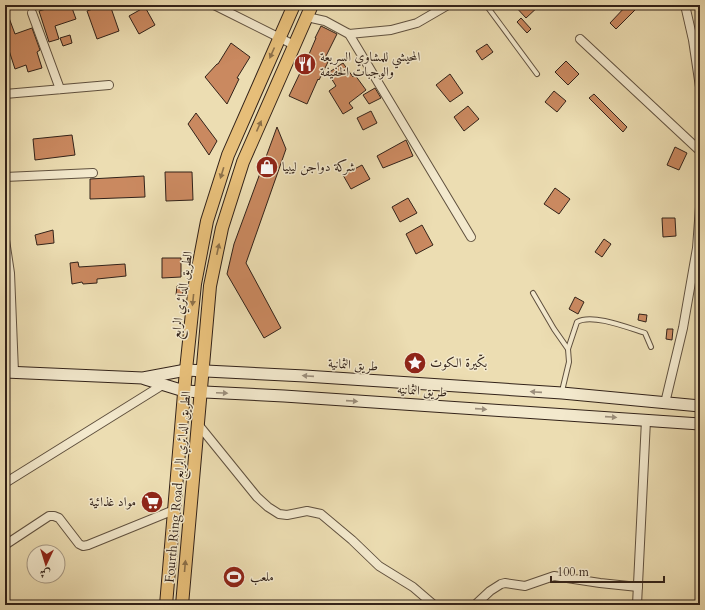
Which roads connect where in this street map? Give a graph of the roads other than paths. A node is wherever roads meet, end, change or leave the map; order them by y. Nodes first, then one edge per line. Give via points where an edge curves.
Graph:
1 (214, 5) edge
2 (294, 5) edge
3 (312, 5) edge
4 (448, 5) edge
5 (486, 5) edge
6 (685, 5) edge
7 (32, 13) dead end
8 (307, 17) junction
9 (349, 34) junction
10 (279, 38) junction
11 (580, 38) dead end
12 (696, 40) edge
13 (294, 45) junction
14 (538, 74) dead end
15 (109, 85) dead end
16 (700, 87) edge
17 (60, 89) junction
18 (5, 94) edge
19 (700, 151) edge
20 (92, 174) dead end
21 (5, 177) edge
22 (700, 207) edge
23 (471, 237) dead end
24 (5, 240) edge
25 (533, 293) dead end
26 (651, 347) dead end
27 (568, 349) junction
28 (186, 370) junction
29 (201, 371) junction
30 (10, 372) edge
31 (143, 378) junction
32 (164, 384) junction
33 (184, 391) junction
34 (200, 392) junction
35 (562, 394) junction
36 (665, 403) junction
37 (700, 406) edge
38 (646, 420) junction
39 (197, 423) junction
40 (700, 424) edge
41 (5, 483) edge
42 (174, 510) junction
43 (5, 545) edge
44 (638, 587) junction
45 (166, 605) edge
46 (182, 605) edge
47 (434, 605) edge
48 (475, 605) edge
49 (637, 605) edge

1 - 10 street
2 - 10 main road, الطريق الدائري الرابع
3 - 8 main road, الطريق الدائري الرابع
4 - 9 street via 417,23 391,30
5 - 14 lane
6 - 12 street
7 - 17 street
8 - 9 street via 326,21
8 - 13 main road, الطريق الدائري الرابع
9 - 23 street
10 - 13 street
10 -> 28 main road, الطريق الدائري الرابع via 228,155 207,221 195,284
11 - 19 street
12 - 16 street
29 -> 13 main road, الطريق الدائري الرابع via 210,286 222,228 243,162
15 - 17 street
17 - 18 street
20 - 21 street
22 - 36 street via 698,248
24 - 30 street via 10,273
25 - 27 lane
26 - 27 lane via 645,333 597,319 582,319 577,322
27 - 35 lane via 569,362
28 - 29 street, طريق الثمانية
28 - 31 street, طريق الثمانية
28 - 33 main road, الطريق الدائري الرابع
29 - 34 main road, Fourth Ring Road الطريق الدائري الرابع
35 -> 29 street, طريق الثمانية
30 - 31 street, طريق الثمانية
31 - 32 street, طريق الثمانيه
32 - 33 street, طريق الثمانيه
32 - 41 street
33 - 34 street, طريق الثمانيه
33 - 42 main road, الطريق الدائري الرابع
34 -> 38 street, طريق الثمانيه
34 - 39 main road, Fourth Ring Road الطريق الدائري الرابع
35 - 36 street, طريق الثمانية
36 - 37 street, طريق الثمانية
38 - 40 street, طريق الثمانيه
38 - 44 street
46 -> 39 main road, Fourth Ring Road الطريق الدائري الرابع
39 - 47 street via 268,507 279,514 307,511 321,514 379,566 413,587
42 - 43 street via 83,546 59,518 49,516
42 - 45 main road, الطريق الدائري الرابع
44 - 48 street via 554,576 525,586 501,584
44 - 49 street

